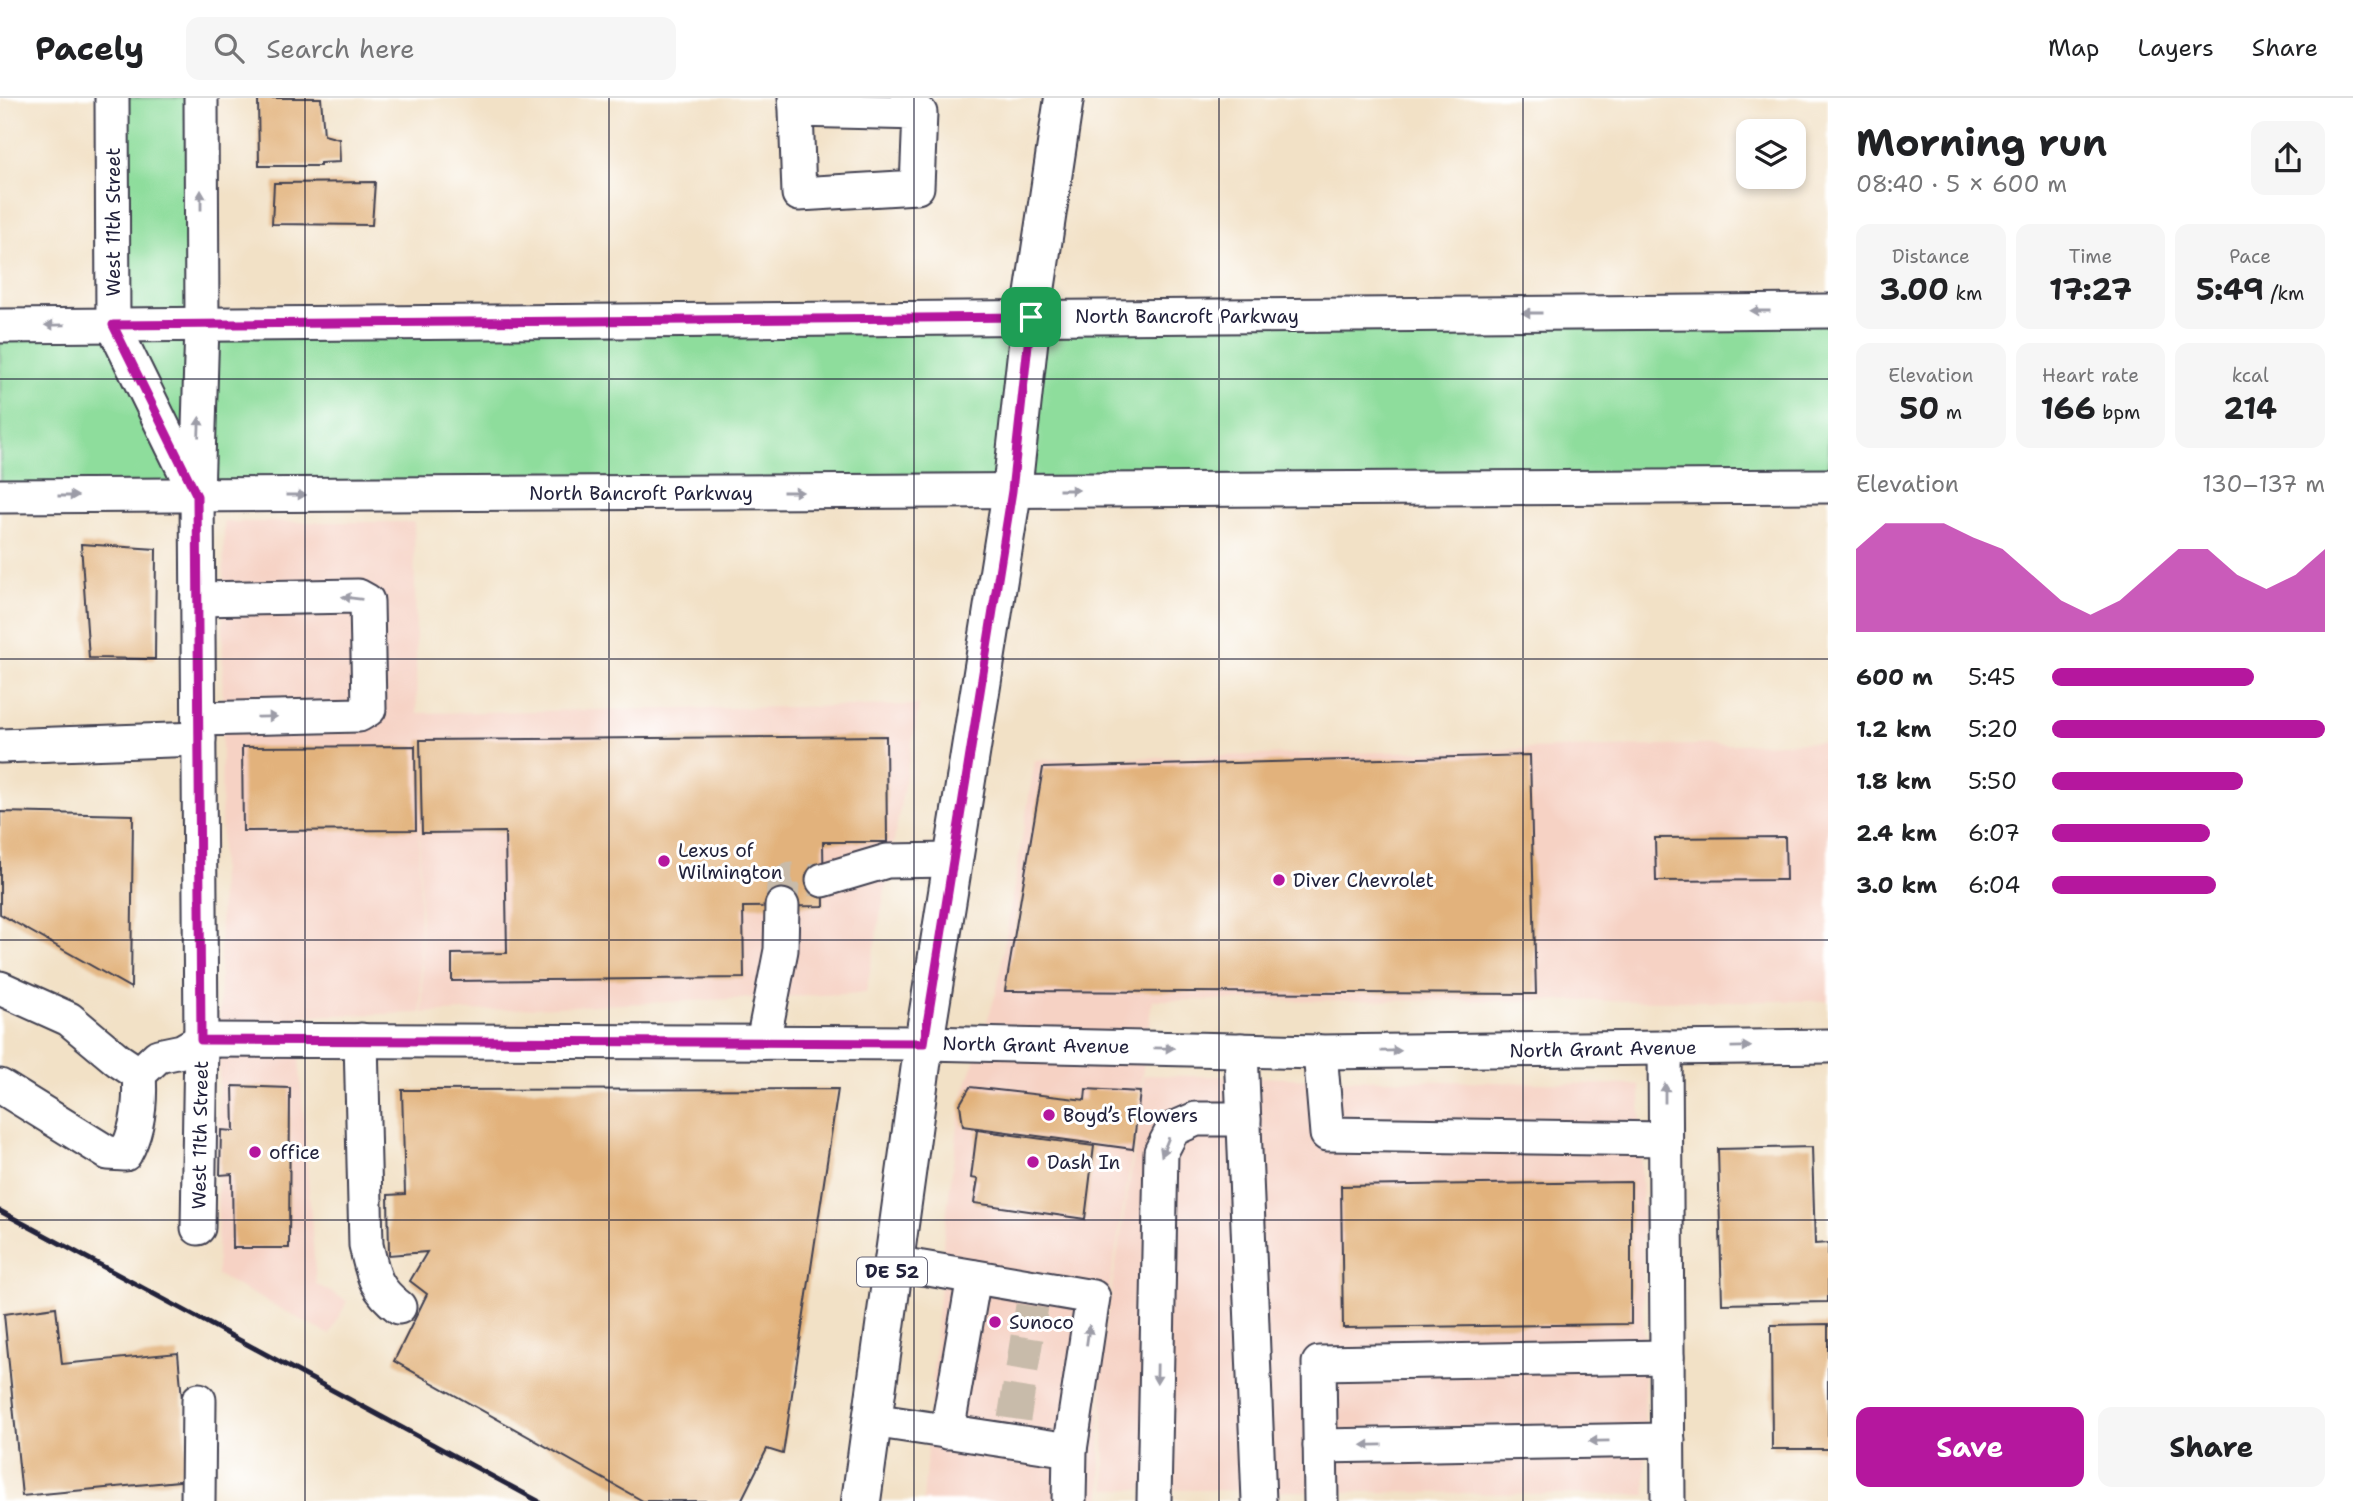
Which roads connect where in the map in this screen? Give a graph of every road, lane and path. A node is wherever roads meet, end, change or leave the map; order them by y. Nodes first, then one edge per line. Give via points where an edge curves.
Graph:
1 (112, 98) edge
2 (201, 98) edge
3 (1064, 98) edge
4 (1828, 311) edge
5 (1031, 317) junction
6 (202, 324) junction
7 (113, 325) junction
8 (0, 326) edge
9 (1828, 486) edge
10 (1012, 491) junction
11 (0, 496) edge
12 (197, 496) junction
13 (198, 599) junction
14 (199, 729) junction
15 (0, 746) edge
16 (953, 860) junction
17 (823, 880) tunnel mouth
18 (782, 906) tunnel mouth
19 (0, 988) edge
20 (201, 1040) junction
21 (361, 1040) junction
22 (763, 1042) junction
23 (924, 1043) junction
24 (1828, 1046) edge
25 (1665, 1048) junction
26 (1241, 1050) junction
27 (1320, 1052) junction
28 (139, 1074) junction
29 (0, 1086) edge
30 (1244, 1119) junction
31 (1665, 1139) junction
32 (198, 1228) dead end
33 (893, 1263) junction
34 (974, 1277) junction
35 (399, 1307) dead end
36 (1667, 1357) junction
37 (199, 1400) dead end
38 (872, 1420) junction
39 (947, 1432) junction
40 (1668, 1440) junction
41 (1320, 1446) junction
42 (1070, 1451) junction
43 (198, 1501) edge
44 (861, 1501) edge
45 (1069, 1501) edge
46 (1154, 1501) edge
47 (1259, 1501) edge
48 (1321, 1501) edge
49 (1668, 1501) edge

1 - 7 street, West 11th Street
6 -> 2 street, West 11th Street
3 - 5 main road, DE 52
4 -> 5 street, North Bancroft Parkway
5 - 6 street, North Bancroft Parkway
5 - 10 main road, DE 52
6 - 7 street, North Bancroft Parkway
12 -> 6 street, West 11th Street
7 -> 8 street, North Bancroft Parkway
7 - 12 street, West 11th Street
10 -> 9 street, North Bancroft Parkway
12 -> 10 street, North Bancroft Parkway
10 - 16 main road, DE 52
11 -> 12 street, North Bancroft Parkway
12 - 13 street, West 11th Street
13 - 14 street, West 11th Street
14 -> 13 street via 359,715 369,709 367,601 358,596
14 - 15 street
14 - 20 street, West 11th Street
16 - 17 street via 887,862
16 - 23 main road, DE 52
18 - 22 street via 780,950
19 - 28 street via 69,1019
20 - 21 street, North Grant Avenue
20 - 28 street via 182,1051 158,1056
20 - 32 street, West 11th Street
21 - 22 street, North Grant Avenue
21 - 35 street via 366,1245 383,1295
22 - 23 street, North Grant Avenue
23 -> 26 street, North Grant Avenue
23 - 33 main road, DE 52
25 -> 24 street, North Grant Avenue
27 -> 25 street, North Grant Avenue
31 -> 25 street
26 - 27 street, North Grant Avenue
26 - 30 street
27 - 31 street via 1328,1134
28 - 29 street via 135,1137 125,1154 108,1153
30 -> 46 street via 1196,1119 1173,1129 1160,1152
30 - 47 street
31 - 36 street
33 - 34 street
33 - 38 main road, DE 52
34 - 39 street
42 -> 34 street via 1093,1297 1034,1296
36 - 40 street
36 - 41 street via 1319,1363
37 - 43 street
38 - 39 street
38 - 44 main road, DE 52
39 - 42 street via 1012,1430
40 -> 41 street
40 - 49 street
41 - 48 street
42 - 45 street

